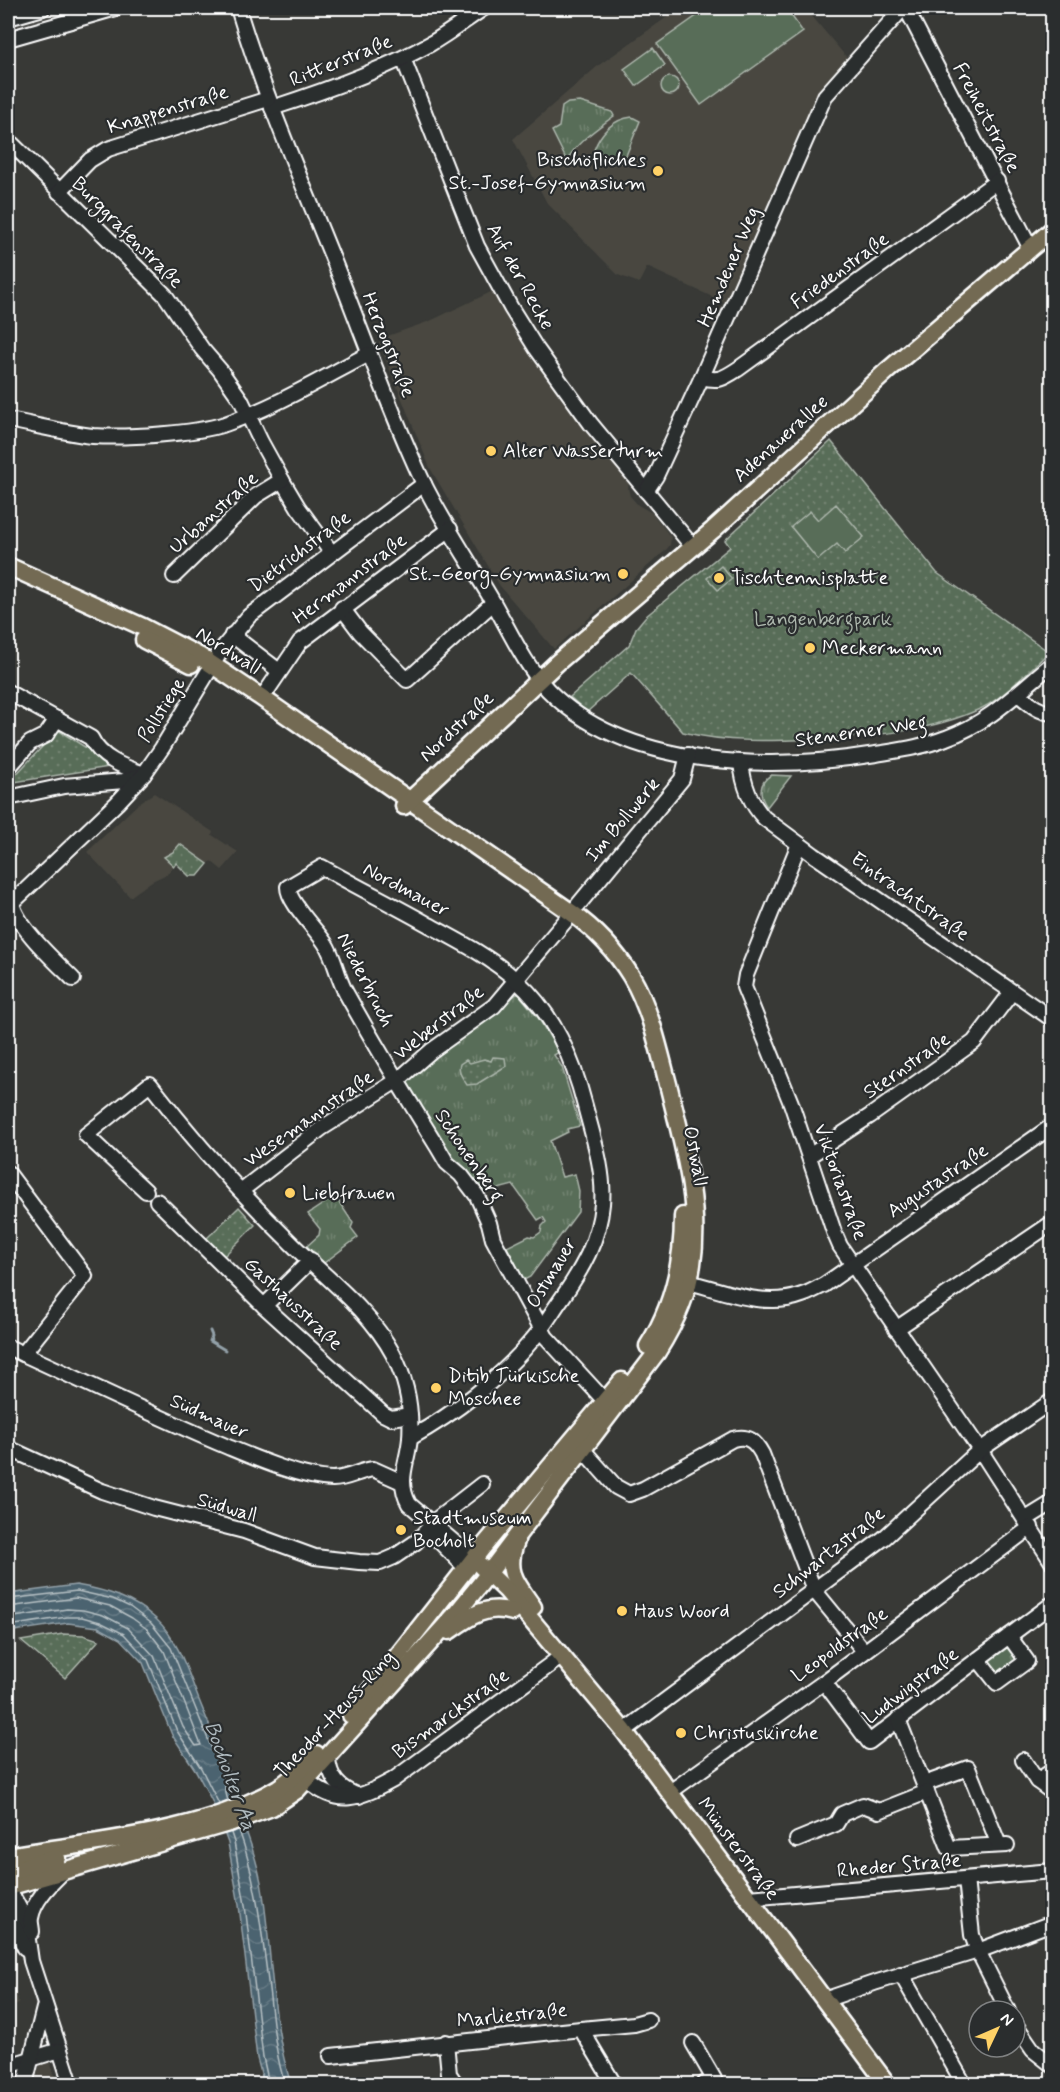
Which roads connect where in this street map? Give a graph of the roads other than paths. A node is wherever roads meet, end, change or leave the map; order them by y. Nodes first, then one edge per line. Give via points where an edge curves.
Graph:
1 (44, 8) edge
2 (116, 8) edge
3 (238, 8) edge
4 (484, 8) edge
5 (904, 8) edge
6 (28, 12) junction
7 (81, 12) edge
8 (8, 18) edge
9 (33, 31) junction
10 (8, 39) edge
11 (403, 58) junction
12 (270, 104) junction
13 (11, 143) dead end
14 (997, 181) junction
15 (59, 192) junction
16 (1053, 230) edge
17 (1030, 247) junction
18 (369, 354) junction
19 (702, 377) junction
20 (248, 416) junction
21 (8, 420) edge
22 (282, 480) junction
23 (424, 484) junction
24 (646, 491) junction
25 (450, 529) junction
26 (693, 547) junction
27 (331, 552) junction
28 (8, 566) edge
29 (8, 576) edge
30 (174, 576) dead end
31 (493, 603) junction
32 (342, 608) junction
33 (232, 635) junction
34 (1053, 664) edge
35 (210, 670) junction
36 (279, 671) junction
37 (539, 680) junction
38 (8, 692) edge
39 (1018, 694) junction
40 (262, 698) junction
41 (1053, 713) edge
42 (57, 719) junction
43 (688, 755) junction
44 (741, 762) junction
45 (757, 763) junction
46 (8, 768) edge
47 (144, 774) junction
48 (8, 798) edge
49 (752, 801) junction
50 (407, 803) junction
51 (799, 844) junction
52 (292, 901) joint
53 (11, 912) edge
54 (572, 913) junction
55 (73, 979) dead end
56 (517, 980) junction
57 (1012, 992) junction
58 (1053, 1019) edge
59 (398, 1080) junction
60 (1053, 1126) edge
61 (809, 1156) junction
62 (8, 1173) edge
63 (242, 1190) junction
64 (1053, 1223) edge
65 (310, 1260) junction
66 (852, 1264) junction
67 (683, 1281) junction
68 (264, 1306) junction
69 (896, 1329) junction
70 (541, 1330) junction
71 (8, 1347) edge
72 (23, 1354) junction
73 (605, 1401) junction
74 (1053, 1401) edge
75 (410, 1415) junction
76 (410, 1438) junction
77 (8, 1448) edge
78 (583, 1450) junction
79 (980, 1450) junction
80 (402, 1482) junction
81 (482, 1484) dead end
82 (1053, 1503) edge
83 (1028, 1523) junction
84 (432, 1524) junction
85 (520, 1531) junction
86 (1053, 1562) edge
87 (478, 1571) junction
88 (814, 1590) junction
89 (1053, 1604) edge
90 (513, 1612) junction
91 (1009, 1636) junction
92 (551, 1642) junction
93 (424, 1649) junction
94 (864, 1652) junction
95 (562, 1656) junction
96 (978, 1659) junction
97 (824, 1682) junction
98 (898, 1719) junction
99 (624, 1731) junction
100 (328, 1757) junction
101 (1023, 1760) dead end
102 (1053, 1771) edge
103 (307, 1780) junction
104 (1037, 1781) junction
105 (925, 1788) junction
106 (670, 1792) junction
107 (1053, 1792) edge
108 (359, 1796) junction
109 (249, 1810) junction
110 (206, 1825) junction
111 (142, 1834) junction
112 (796, 1840) dead end
113 (8, 1856) edge
114 (64, 1871) junction
115 (1053, 1871) edge
116 (8, 1876) edge
117 (966, 1879) junction
118 (8, 1887) edge
119 (749, 1898) junction
120 (8, 1914) edge
121 (1053, 1923) edge
122 (12, 1928) edge
123 (978, 1951) junction
124 (31, 1961) junction
125 (901, 1974) junction
126 (1002, 1999) edge
127 (824, 2000) junction
128 (45, 2005) junction
129 (648, 2020) dead end
130 (581, 2029) junction
131 (1027, 2040) edge
132 (446, 2042) junction
133 (693, 2043) dead end
134 (60, 2050) junction
135 (331, 2056) dead end
136 (32, 2059) junction
137 (1053, 2065) edge
138 (8, 2066) edge
139 (26, 2085) edge
140 (71, 2085) edge
141 (456, 2085) edge
142 (614, 2085) edge
143 (704, 2085) edge
144 (887, 2085) edge
145 (964, 2085) edge

1 - 6 street
2 - 7 street
3 - 12 street, Herzogstraße
4 - 11 street, Ritterstraße
5 - 14 street, Freiheitstraße
5 - 19 street, Hemdener Weg via 825,96
6 - 8 street
6 - 9 street
7 - 9 street
9 - 10 street
11 - 12 street, Ritterstraße via 345,82
11 - 24 street, Auf der Recke via 477,246 498,285 536,348
12 - 15 street, Knappenstraße via 108,149 90,160
12 - 18 street, Herzogstraße
13 - 15 street, Burggrafenstraße
14 - 17 street, Freiheitstraße
14 - 19 street, Friedenstraße via 738,369 719,379
15 - 20 street, Burggrafenstraße via 165,295 241,400
16 - 17 main road, Adenauerallee
17 - 26 main road, Adenauerallee
18 - 20 street
18 - 23 street, Herzogstraße
19 - 24 street, Hemdener Weg
20 - 21 street via 212,427 93,436
20 - 22 street, Urbanstraße
22 - 27 street, Urbanstraße
22 - 30 street, Urbanstraße via 256,496
23 - 25 street, Herzogstraße
23 - 27 street, Dietrichstraße
24 - 26 street
25 - 31 street, Herzogstraße
25 - 32 street, Hermannstraße
26 - 37 main road, Adenauerallee
27 - 33 street, Dietrichstraße via 267,601
28 - 35 main road, Nordwall via 153,632
29 - 35 main road, Nordwall
31 - 32 street via 407,680
31 - 37 street, Herzogstraße
32 - 36 street, Hermannstraße via 300,642
33 - 35 street, Dietrichstraße
33 - 36 street
34 - 39 street, Stenerner Weg
35 - 40 main road, Nordwall
35 - 47 street, Pollstiege
35 - 50 main road, Nordwall
36 - 40 street, Hermannstraße
37 - 43 street, Stenerner Weg via 573,712 607,732
37 - 50 main road, Nordstraße
38 - 42 street
39 - 41 street via 1030,705
39 - 45 street, Stenerner Weg via 979,723 914,748 832,760
40 - 50 main road, Nordwall
42 - 46 street via 46,735 30,743
42 - 47 street via 91,738 96,750
43 - 44 street, Stenerner Weg
43 - 54 street, Im Bollwerk via 682,779
44 - 45 street, Stenerner Weg
44 - 49 street, Eintrachtstraße
45 - 49 street
47 - 48 street via 124,781 64,786
47 - 53 street, Pollstiege
49 - 51 street, Eintrachtstraße via 764,818
50 - 54 main road, Ostwall
51 - 57 street, Eintrachtstraße
51 - 61 street, Viktoriastraße via 744,987
52 - 56 street, Nordmauer via 288,887 322,867 452,937
52 - 59 street, Niederbruch via 329,948 345,992
53 - 55 street
54 - 56 street, Weberstraße
54 - 67 main road, Ostwall via 621,960 655,1035 690,1179 694,1246
56 - 59 street, Weberstraße via 494,1006
56 - 70 street, Ostmauer via 540,1005 565,1046 582,1093 602,1182 600,1219 591,1248
57 - 58 street, Eintrachtstraße
57 - 61 street, Sternstraße via 974,1042
59 - 63 street, Wesemannstraße via 322,1128
59 - 70 street, Schonenberg via 447,1163 477,1196 493,1239
60 - 66 street, Augustastraße
61 - 66 street, Viktoriastraße via 834,1232
62 - 72 street via 85,1276
63 - 65 street
63 - 68 street, Gasthausstraße via 150,1084 86,1135
64 - 69 street
65 - 68 street
65 - 75 street via 383,1338 399,1368
66 - 67 street, Augustastraße via 801,1296 773,1300
66 - 69 street, Viktoriastraße
67 - 73 main road, Ostwall via 650,1343
67 - 78 main road, Ostwall via 678,1314 663,1342
68 - 75 street, Gasthausstraße via 383,1414 391,1418
69 - 79 street, Viktoriastraße
70 - 73 street, Schonenberg
70 - 76 street, Ostmauer via 494,1378
71 - 72 street, Südmauer
72 - 80 street, Südmauer via 209,1439 276,1465 334,1479 373,1469
73 - 87 main road, Ostwall
74 - 79 street, Schwartzstraße
75 - 76 street
76 - 80 street
77 - 84 street, Südwall via 102,1491 244,1531 315,1557 380,1563 416,1542
78 - 85 main road, Ostwall
78 - 88 street via 616,1487 629,1494 733,1439 752,1440 762,1454
79 - 83 street, Viktoriastraße
79 - 88 street, Schwartzstraße via 884,1538
80 - 84 street via 409,1504
81 - 84 street, Südwall
82 - 83 street, Leopoldstraße
83 - 86 street, Viktoriastraße
83 - 94 street, Leopoldstraße
84 - 87 street via 438,1540
85 - 87 main road, Ostwall
85 - 92 main road, Ostwall via 512,1552 511,1571
87 - 90 main road, Münsterstraße
87 - 92 main road, Münsterstraße via 507,1591
87 - 93 main road via 437,1623
87 - 109 main road, Theodor-Heuss-Ring via 314,1757
88 - 94 street
88 - 99 street, Schwartzstraße
89 - 91 street, Ludwigstraße
90 - 92 main road, Münsterstraße
90 - 93 main road via 482,1610
91 - 96 street, Ludwigstraße
91 - 96 street, Ludwigstraße via 1027,1661 997,1683
92 - 95 main road, Münsterstraße
93 - 100 main road, Theodor-Heuss-Ring
94 - 97 street, Leopoldstraße
95 - 99 main road, Münsterstraße
95 - 108 street, Bismarckstraße via 393,1780
96 - 98 street, Ludwigstraße
97 - 98 street, Ludwigstraße via 869,1742
97 - 106 street, Leopoldstraße
98 - 105 street
99 - 106 main road, Münsterstraße
100 - 103 main road, Theodor-Heuss-Ring
100 - 108 street via 328,1767 336,1782
101 - 104 street
102 - 104 street
103 - 108 street, Bismarckstraße via 335,1798
103 - 109 main road, Theodor-Heuss-Ring via 282,1802
104 - 107 street
105 - 105 street via 968,1768 1003,1845 949,1848
105 - 112 street via 879,1811 863,1804 842,1814 836,1824
106 - 119 main road, Münsterstraße
109 - 110 main road, Theodor-Heuss-Ring
110 - 111 main road, Theodor-Heuss-Ring
110 - 114 main road, Theodor-Heuss-Ring
111 - 113 main road, Theodor-Heuss-Ring
111 - 116 main road via 38,1862
114 - 118 main road, Theodor-Heuss-Ring
114 - 124 street via 42,1895 30,1918
115 - 117 street, Rheder Straße
117 - 119 street, Rheder Straße
117 - 123 street via 969,1916
118 - 124 street via 25,1920
119 - 127 main road, Münsterstraße
120 - 122 street
121 - 123 street
122 - 124 street
123 - 125 street
123 - 126 street
124 - 128 street
125 - 127 street
125 - 145 street
127 - 144 main road, Münsterstraße
128 - 134 street
128 - 136 street
129 - 130 street, Marliestraße
130 - 132 street, Marliestraße
130 - 142 street, Marliestraße
131 - 137 street
132 - 135 street, Marliestraße
132 - 141 street, Marliestraße via 449,2074
133 - 143 street via 714,2079
134 - 136 street
134 - 140 street
136 - 138 street
136 - 139 street

